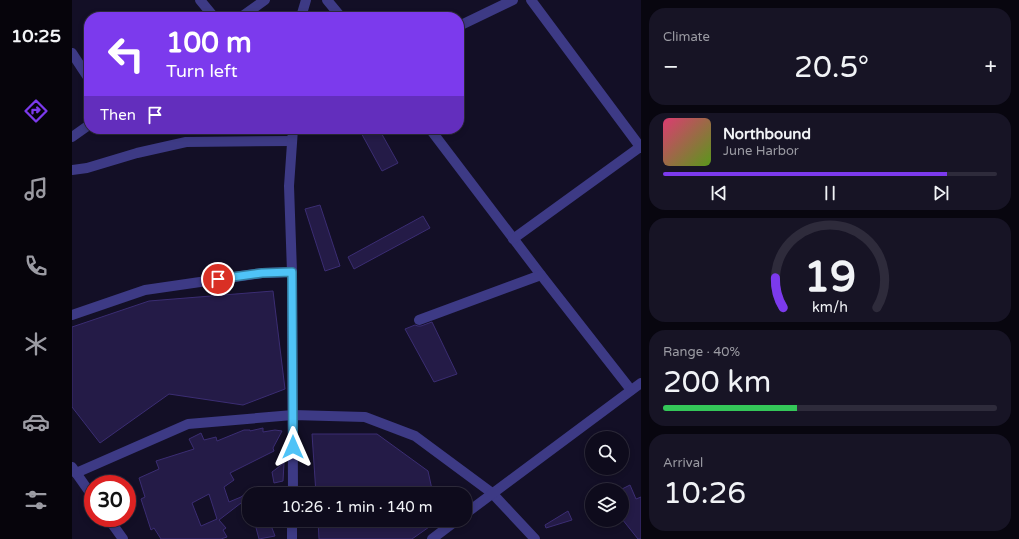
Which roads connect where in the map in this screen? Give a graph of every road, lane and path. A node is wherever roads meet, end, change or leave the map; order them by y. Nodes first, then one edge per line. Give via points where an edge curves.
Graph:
1 (200, 0) edge
2 (265, 0) edge
3 (306, 0) edge
4 (327, 0) edge
5 (513, 0) edge
6 (531, 0) edge
7 (210, 12) edge
8 (248, 12) edge
9 (302, 12) edge
10 (337, 12) edge
11 (464, 24) edge
12 (72, 53) edge
13 (84, 71) edge
14 (84, 129) edge
15 (293, 134) edge
16 (434, 134) edge
17 (72, 137) edge
18 (292, 141) junction
19 (641, 147) edge
20 (72, 170) edge
21 (513, 238) junction
22 (292, 272) junction
23 (541, 275) junction
24 (72, 315) edge
25 (419, 320) dead end
26 (641, 383) edge
27 (631, 390) junction
28 (293, 415) junction
29 (74, 470) edge
30 (84, 484) edge
31 (293, 487) edge
32 (492, 493) junction
33 (472, 509) edge
34 (114, 527) edge
35 (292, 527) edge
36 (448, 527) edge
37 (123, 539) edge
38 (292, 539) edge
39 (432, 539) edge
40 (536, 539) edge

1 - 7 street
2 - 8 street
3 - 9 street
4 - 10 street
5 - 11 street
6 - 19 street
12 - 13 street
14 - 17 street
15 - 18 street
16 - 21 street
18 - 20 street via 186,142
18 - 22 street via 289,186
19 - 21 street
21 - 23 street
22 - 24 street via 262,273 145,290
22 - 28 street
23 - 25 street
23 - 27 street
26 - 27 street
27 - 32 street
28 - 29 street via 188,424
28 - 31 street
28 - 32 street via 365,418 415,436
29 - 30 street
32 - 33 street
32 - 40 street
34 - 37 street
35 - 38 street
36 - 39 street

